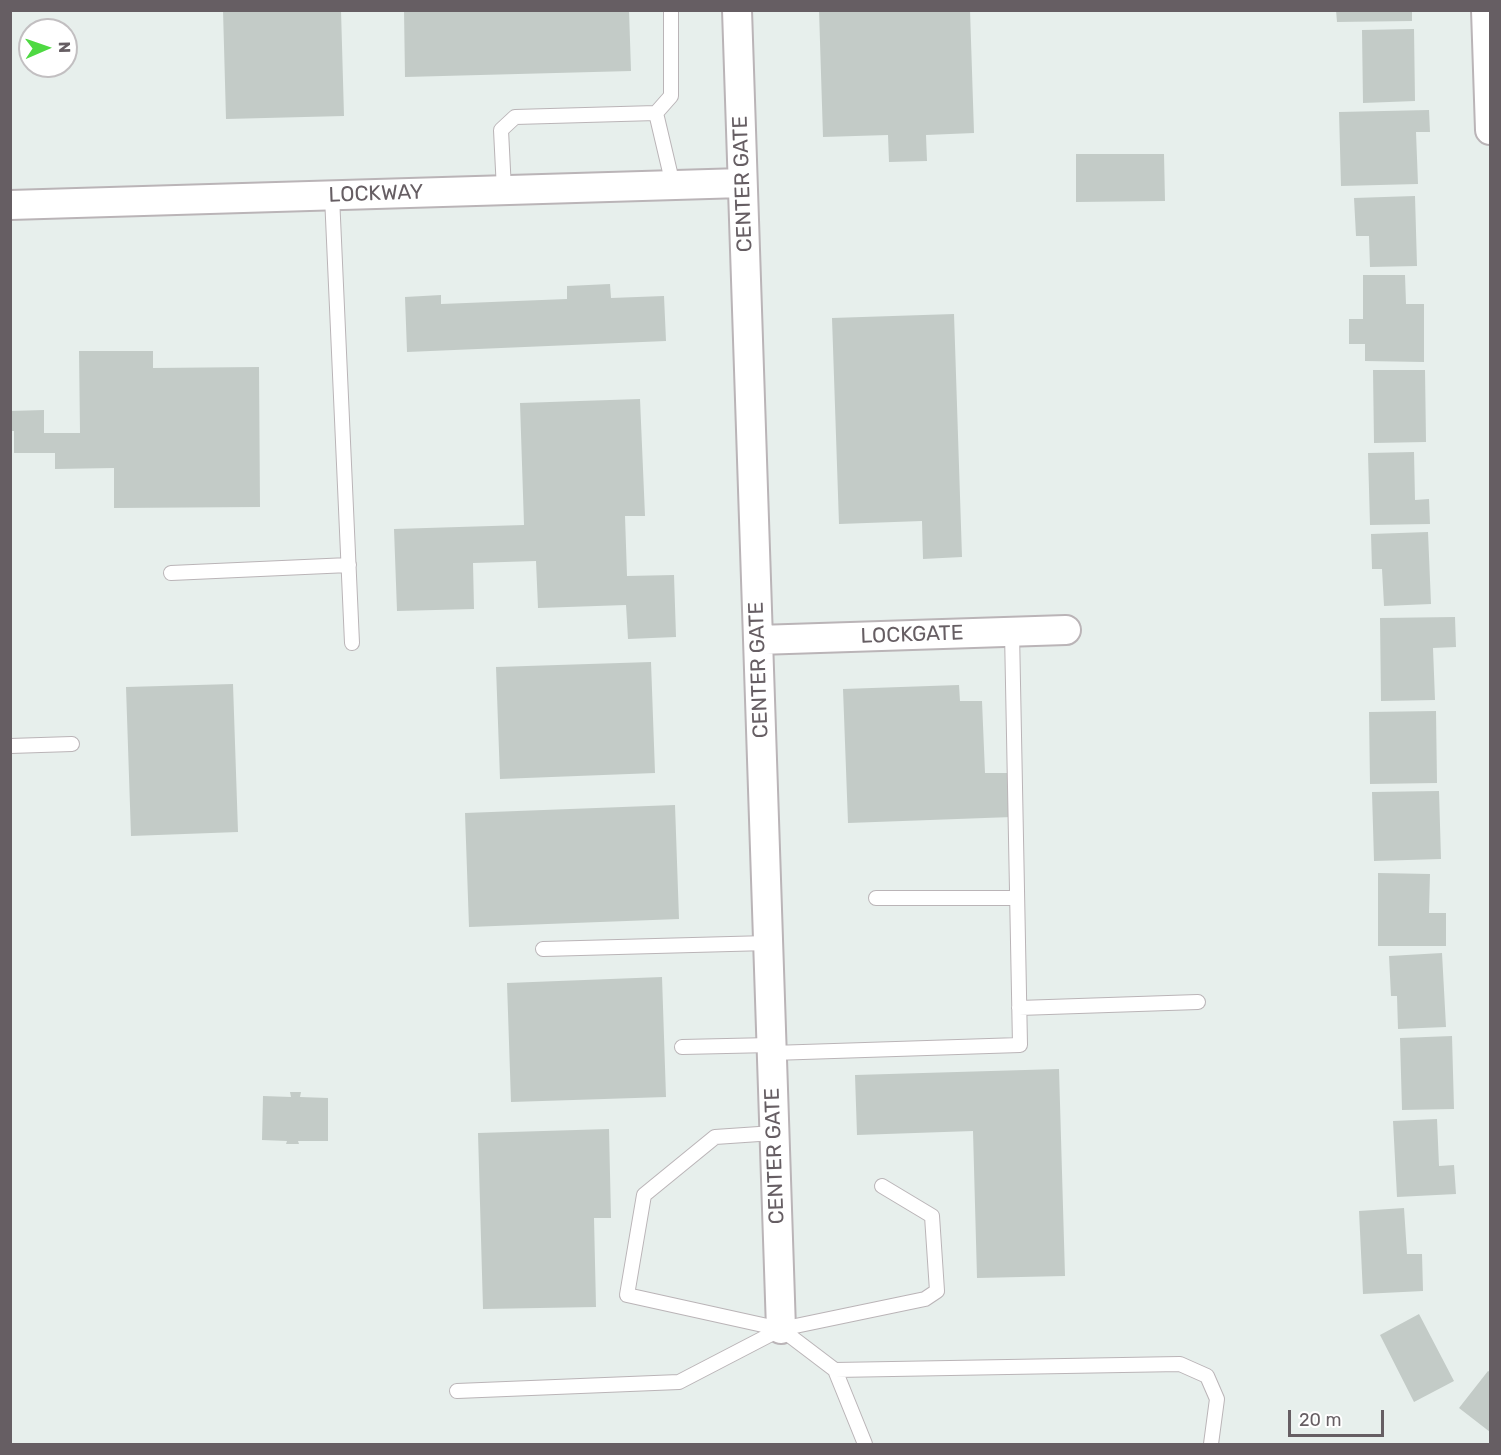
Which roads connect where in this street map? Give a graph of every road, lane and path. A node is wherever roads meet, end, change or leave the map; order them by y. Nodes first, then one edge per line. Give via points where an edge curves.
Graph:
1 (670, 10) edge
2 (738, 10) edge
3 (1486, 10) edge
4 (656, 113) junction
5 (1491, 130) edge
6 (742, 183) junction
7 (673, 185) junction
8 (504, 190) junction
9 (332, 196) junction
10 (10, 205) edge
11 (349, 565) junction
12 (171, 573) dead end
13 (1066, 630) dead end
14 (1012, 632) junction
15 (758, 640) junction
16 (352, 643) dead end
17 (72, 744) dead end
18 (10, 746) edge
19 (876, 898) dead end
20 (1017, 898) junction
21 (768, 943) junction
22 (543, 949) dead end
23 (1198, 1002) dead end
24 (1019, 1008) junction
25 (682, 1047) dead end
26 (772, 1049) junction
27 (774, 1133) junction
28 (882, 1186) dead end
29 (781, 1329) junction
30 (835, 1370) junction
31 (457, 1391) dead end
32 (865, 1444) edge
33 (1211, 1444) edge

1 - 4 lane via 671,96
2 - 6 street, CENTER GATE
3 - 5 street
4 - 7 lane
4 - 8 lane via 515,117 501,130
6 - 7 street, LOCKWAY
6 - 15 street, CENTER GATE
7 - 8 street, LOCKWAY
8 - 9 street, LOCKWAY
9 - 10 street, LOCKWAY
9 - 11 lane
11 - 12 lane
11 - 16 lane
13 - 14 street, LOCKGATE
14 - 15 street, LOCKGATE
14 - 20 lane
15 - 21 street, CENTER GATE
17 - 18 lane
19 - 20 lane
20 - 24 lane
21 - 22 lane
21 - 26 street, CENTER GATE
23 - 24 lane
24 - 26 lane via 1020,1045
25 - 26 lane
26 - 27 street, CENTER GATE
27 - 29 street, CENTER GATE
27 - 29 lane via 715,1137 644,1195 627,1295
28 - 29 lane via 932,1216 937,1290 925,1299
29 - 30 lane
29 - 31 lane via 679,1382
30 - 32 lane
30 - 33 lane via 1180,1364 1207,1376 1217,1399

